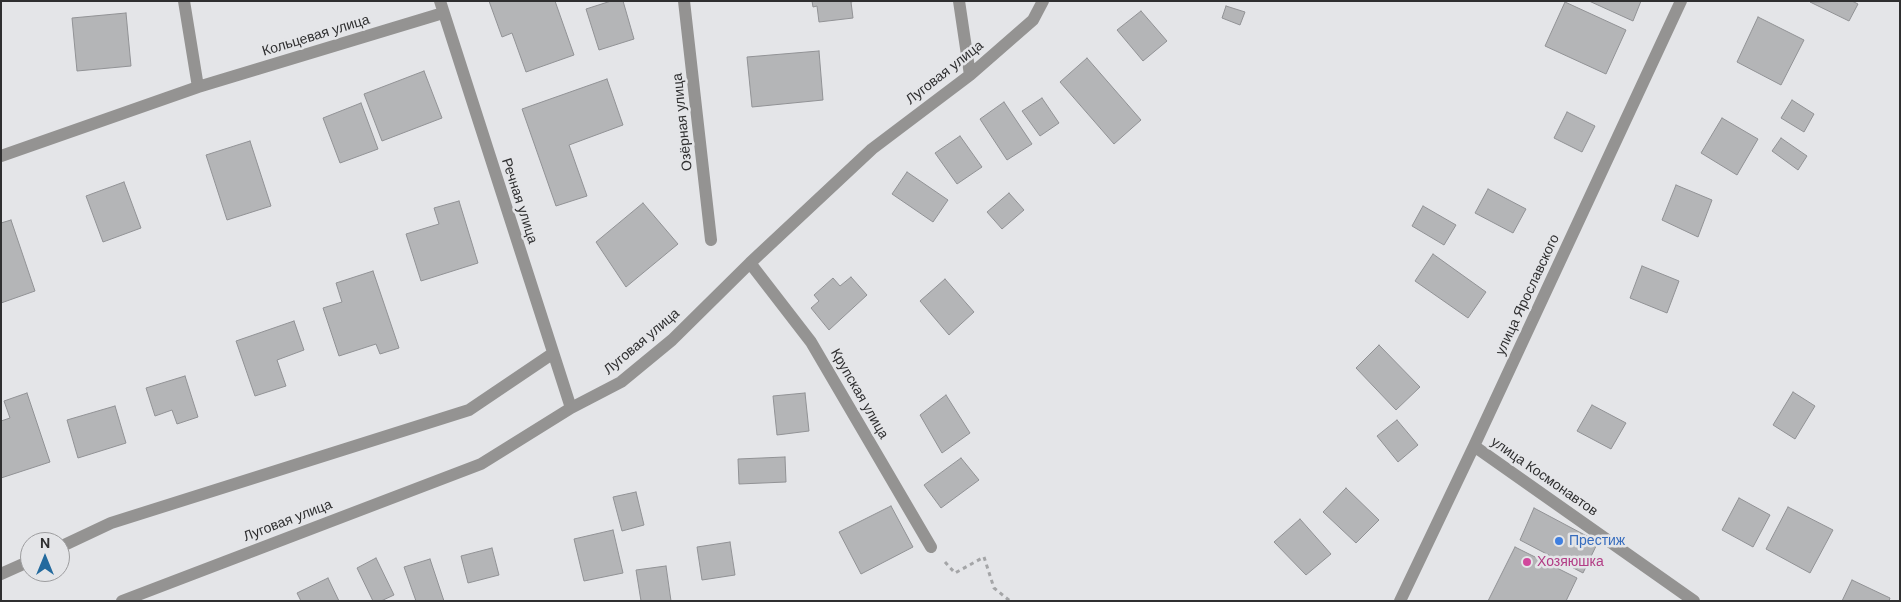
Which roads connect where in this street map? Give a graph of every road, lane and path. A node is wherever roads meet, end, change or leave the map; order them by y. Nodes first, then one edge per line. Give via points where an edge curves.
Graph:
1 (184, 1) edge
2 (684, 1) edge
3 (959, 1) edge
4 (1043, 1) edge
5 (1680, 1) edge
6 (442, 7) edge
7 (970, 75) junction
8 (198, 87) junction
9 (1, 156) edge
10 (711, 240) dead end
11 (750, 263) junction
12 (552, 354) junction
13 (571, 408) junction
14 (1474, 446) junction
15 (70, 542) edge
16 (930, 547) joint
17 (20, 565) edge
18 (1, 574) edge
19 (122, 601) edge
20 (1010, 601) edge
21 (1400, 601) edge
22 (1694, 601) edge

1 - 8 street
2 - 10 street, Озёрная улица
3 - 7 street
4 - 7 street, Луговая улица via 1032,20
5 - 14 street, улица Ярославского
6 - 8 street, Кольцевая улица
6 - 12 street, Речная улица
7 - 11 street, Луговая улица via 872,149
8 - 9 street, Кольцевая улица
11 - 13 street, Луговая улица via 672,340 621,382
11 - 16 street, Крупская улица via 811,342
12 - 13 street, Речная улица
12 - 15 street via 469,410 111,524
13 - 19 street, Луговая улица via 480,464
14 - 21 street, улица Ярославского
14 - 22 street, улица Космонавтов
16 - 20 path via 955,573 984,557 994,588
17 - 18 street

